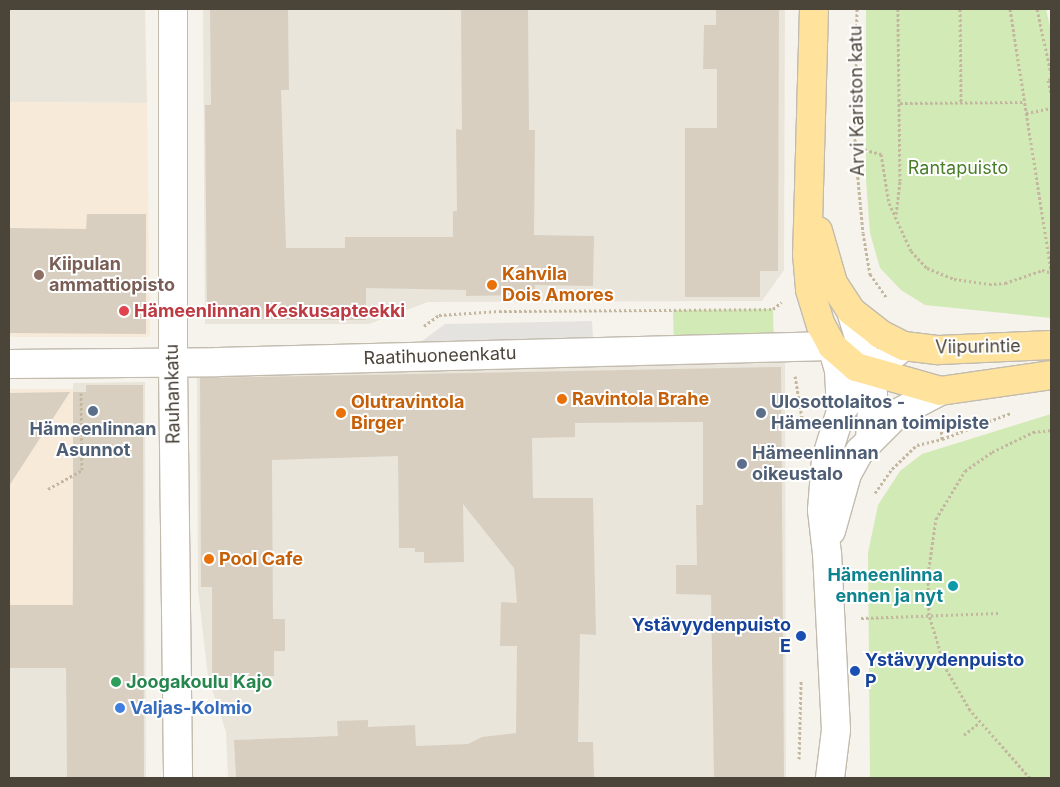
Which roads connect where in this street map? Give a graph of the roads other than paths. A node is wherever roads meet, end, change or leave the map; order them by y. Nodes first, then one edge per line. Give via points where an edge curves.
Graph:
1 (173, 9) edge
2 (814, 9) edge
3 (811, 193) junction
4 (851, 311) junction
5 (1050, 345) edge
6 (832, 346) junction
7 (904, 346) junction
8 (173, 363) junction
9 (9, 364) edge
10 (870, 373) junction
11 (1051, 376) edge
12 (940, 391) junction
13 (841, 411) junction
14 (870, 439) junction
15 (827, 554) junction
16 (178, 778) edge
17 (830, 778) edge

1 - 8 street, Rauhankatu
2 - 3 main road
3 - 4 main road via 821,250 833,283
3 - 6 main road via 807,254 810,290 821,325
4 - 6 street
4 - 7 main road via 880,334
4 - 10 street
5 - 7 main road, Viipurintie via 939,350
6 - 8 street, Raatihuoneenkatu
6 - 10 main road, Viipurintie via 856,367
6 - 13 street via 839,370
7 - 10 street
8 - 9 street, Raatihuoneenkatu
8 - 16 street, Rauhankatu
10 - 12 main road, Viipurintie
10 - 13 street
10 - 14 street via 873,395
11 - 12 main road, Viipurintie
12 - 14 street via 898,413
13 - 15 street via 821,485
14 - 15 street via 847,474 834,514
15 - 17 street via 836,730

